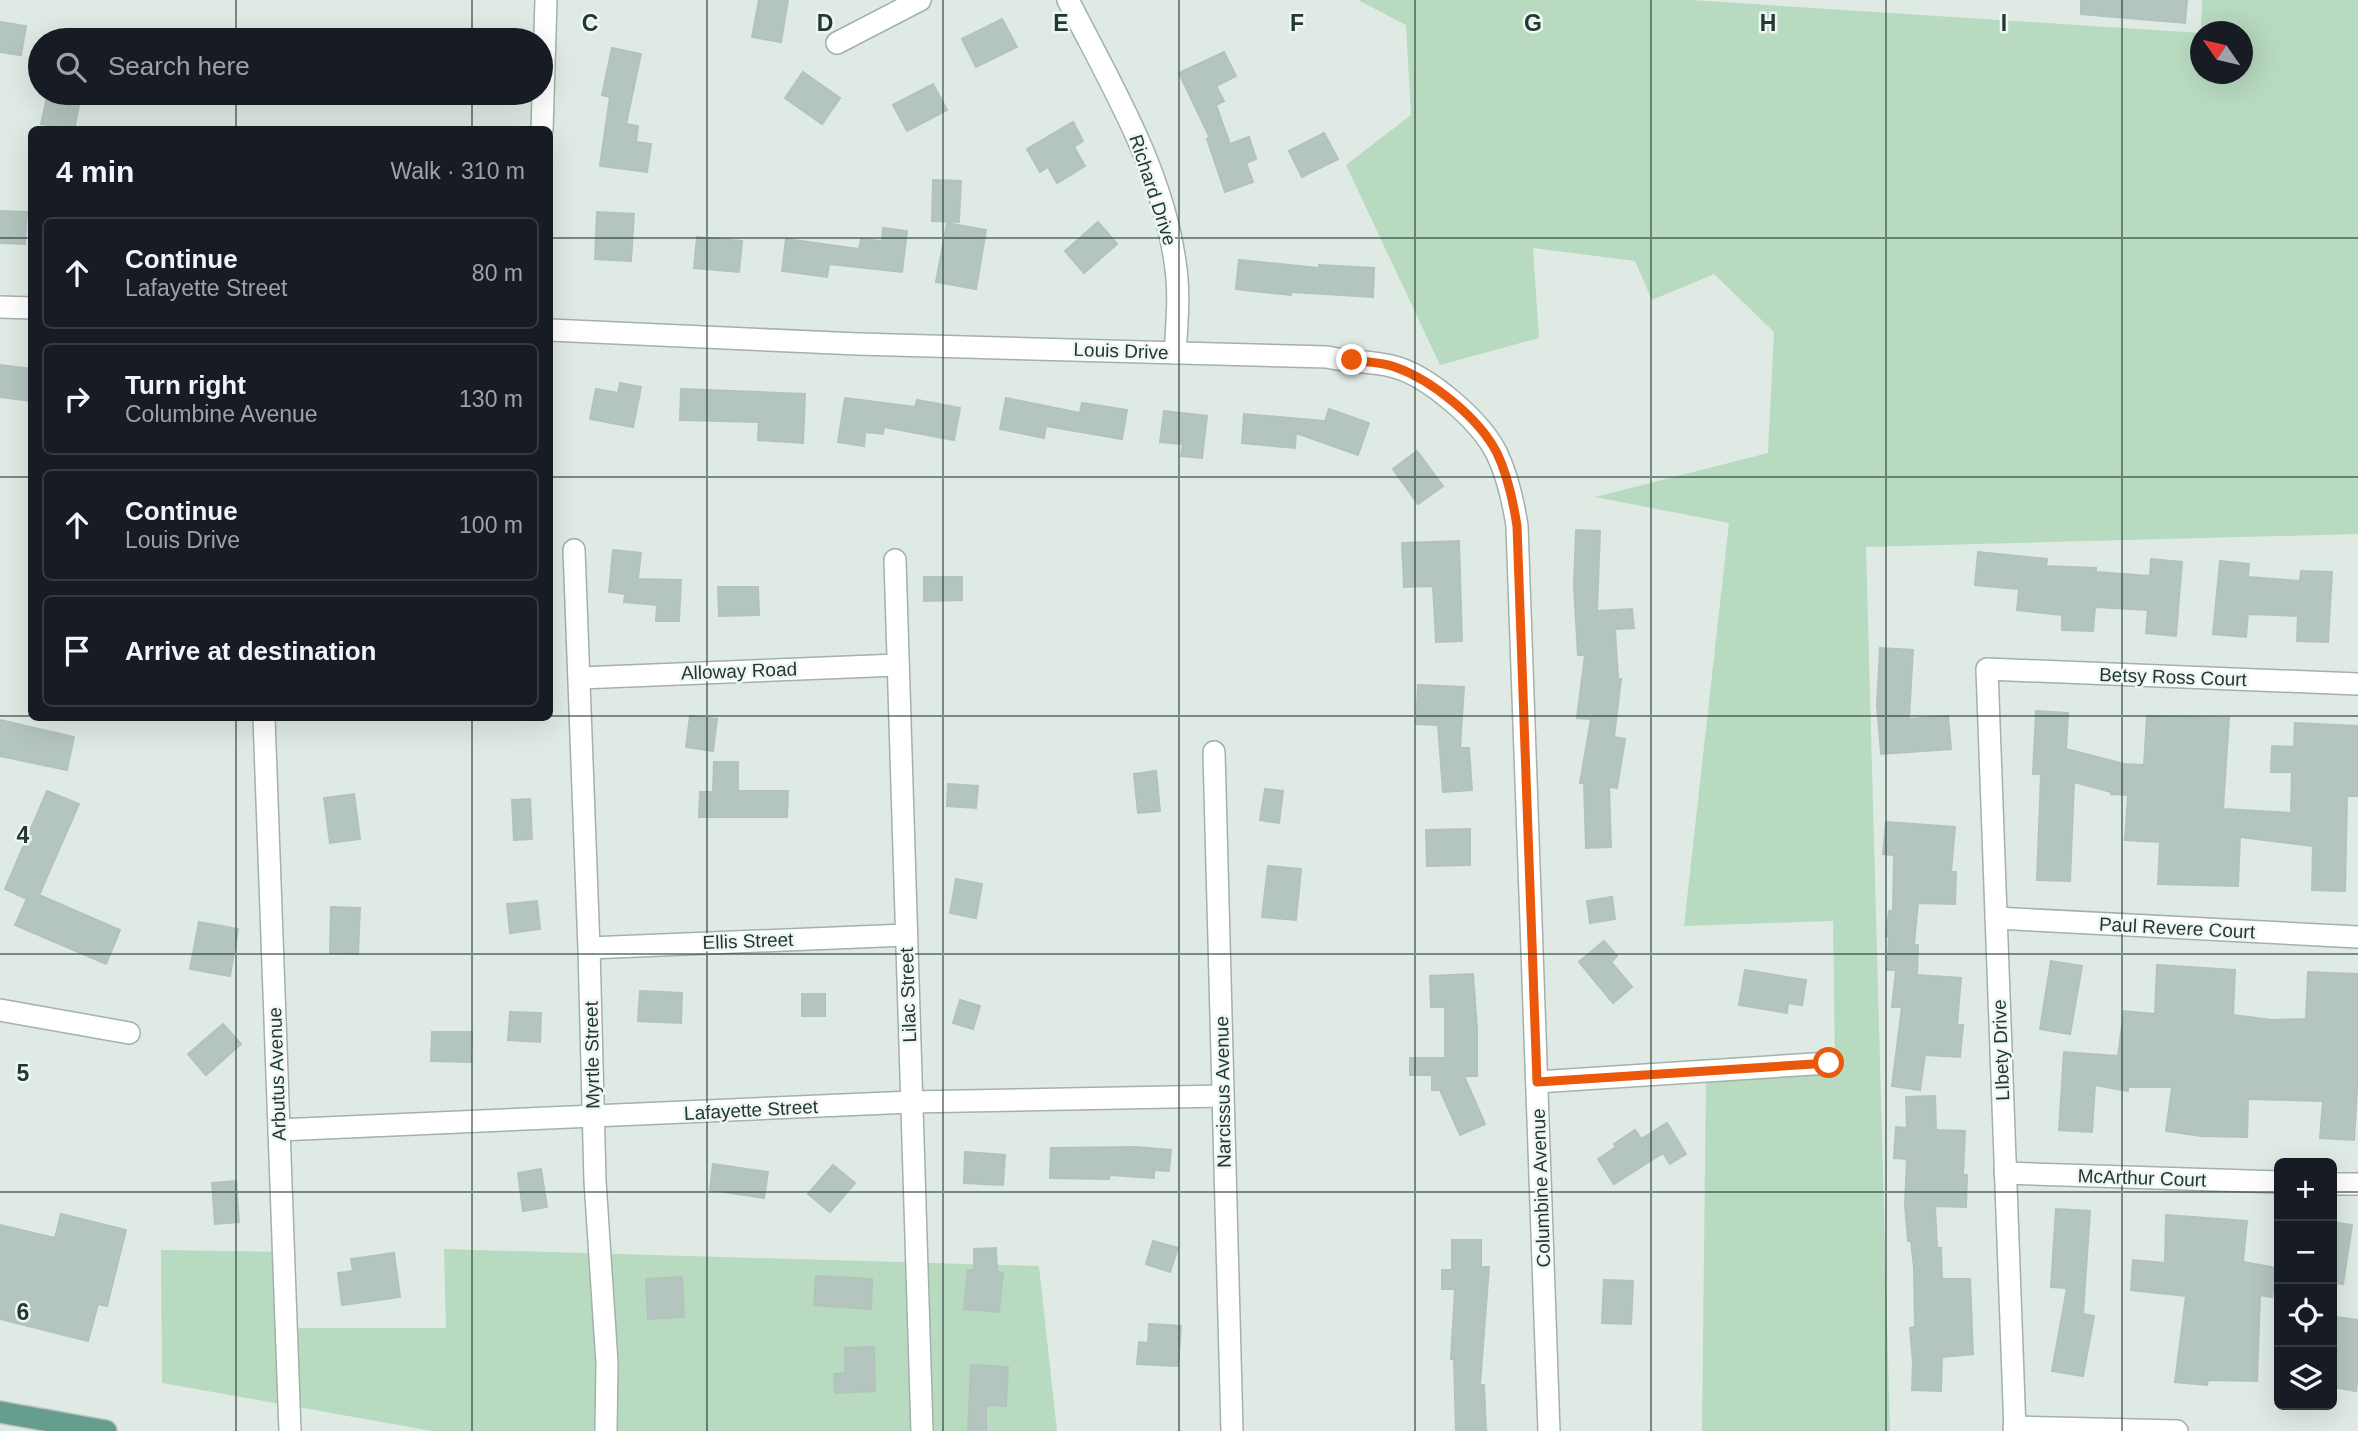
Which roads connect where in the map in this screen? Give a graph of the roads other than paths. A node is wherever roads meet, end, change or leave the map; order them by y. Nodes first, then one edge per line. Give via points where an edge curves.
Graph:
1 (546, 0) edge
2 (920, 0) edge
3 (1068, 0) edge
4 (545, 28) edge
5 (837, 43) dead end
6 (543, 105) edge
7 (542, 126) edge
8 (0, 307) edge
9 (28, 308) edge
10 (553, 330) edge
11 (1175, 353) junction
12 (574, 550) dead end
13 (895, 560) dead end
14 (1520, 610) joint
15 (898, 664) junction
16 (1987, 669) joint
17 (580, 678) junction
18 (2358, 684) edge
19 (264, 721) edge
20 (1214, 752) dead end
21 (1996, 918) junction
22 (906, 935) junction
23 (2358, 937) edge
24 (589, 948) junction
25 (0, 1010) edge
26 (129, 1032) dead end
27 (1829, 1063) dead end
28 (1537, 1082) junction
29 (1223, 1096) junction
30 (911, 1102) junction
31 (593, 1117) junction
32 (279, 1130) junction
33 (2005, 1173) junction
34 (2274, 1182) edge
35 (2337, 1184) edge
36 (2358, 1184) edge
37 (0, 1412) edge
38 (2015, 1429) edge
39 (106, 1431) edge
40 (290, 1431) edge
41 (606, 1431) edge
42 (922, 1431) edge
43 (1232, 1431) edge
44 (1549, 1431) edge
45 (2177, 1431) edge

1 - 4 street
2 - 5 street
3 - 11 street, Richard Drive via 1141,145 1165,215 1176,263
6 - 7 street
8 - 9 street
10 - 11 street, Louis Drive
11 - 14 street, Louis Drive via 1327,357 1394,366 1442,392 1496,451 1512,492
12 - 17 street, Myrtle Street
13 - 15 street, Lilac Street
14 - 28 street, Columbine Avenue
15 - 17 street, Alloway Road
15 - 22 street, Lilac Street
16 - 18 street, Betsy Ross Court
16 - 21 street, LIbety Drive
17 - 24 street, Myrtle Street
19 - 32 street, Arbutus Avenue
20 - 29 street, Narcissus Avenue
21 - 23 street, Paul Revere Court
21 - 33 street, LIbety Drive
22 - 24 street, Ellis Street
22 - 30 street, Lilac Street
24 - 31 street, Myrtle Street
25 - 26 street
27 - 28 street
28 - 44 street, Columbine Avenue
29 - 30 street, Lafayette Street
29 - 43 street, Narcissus Avenue
30 - 31 street, Lafayette Street
30 - 42 street, Lilac Street
31 - 32 street, Lafayette Street
31 - 41 street, Myrtle Street via 607,1363
32 - 40 street, Arbutus Avenue
33 - 34 street, McArthur Court
33 - 38 street, LIbety Drive
35 - 36 street
37 - 39 main road
38 - 45 street

